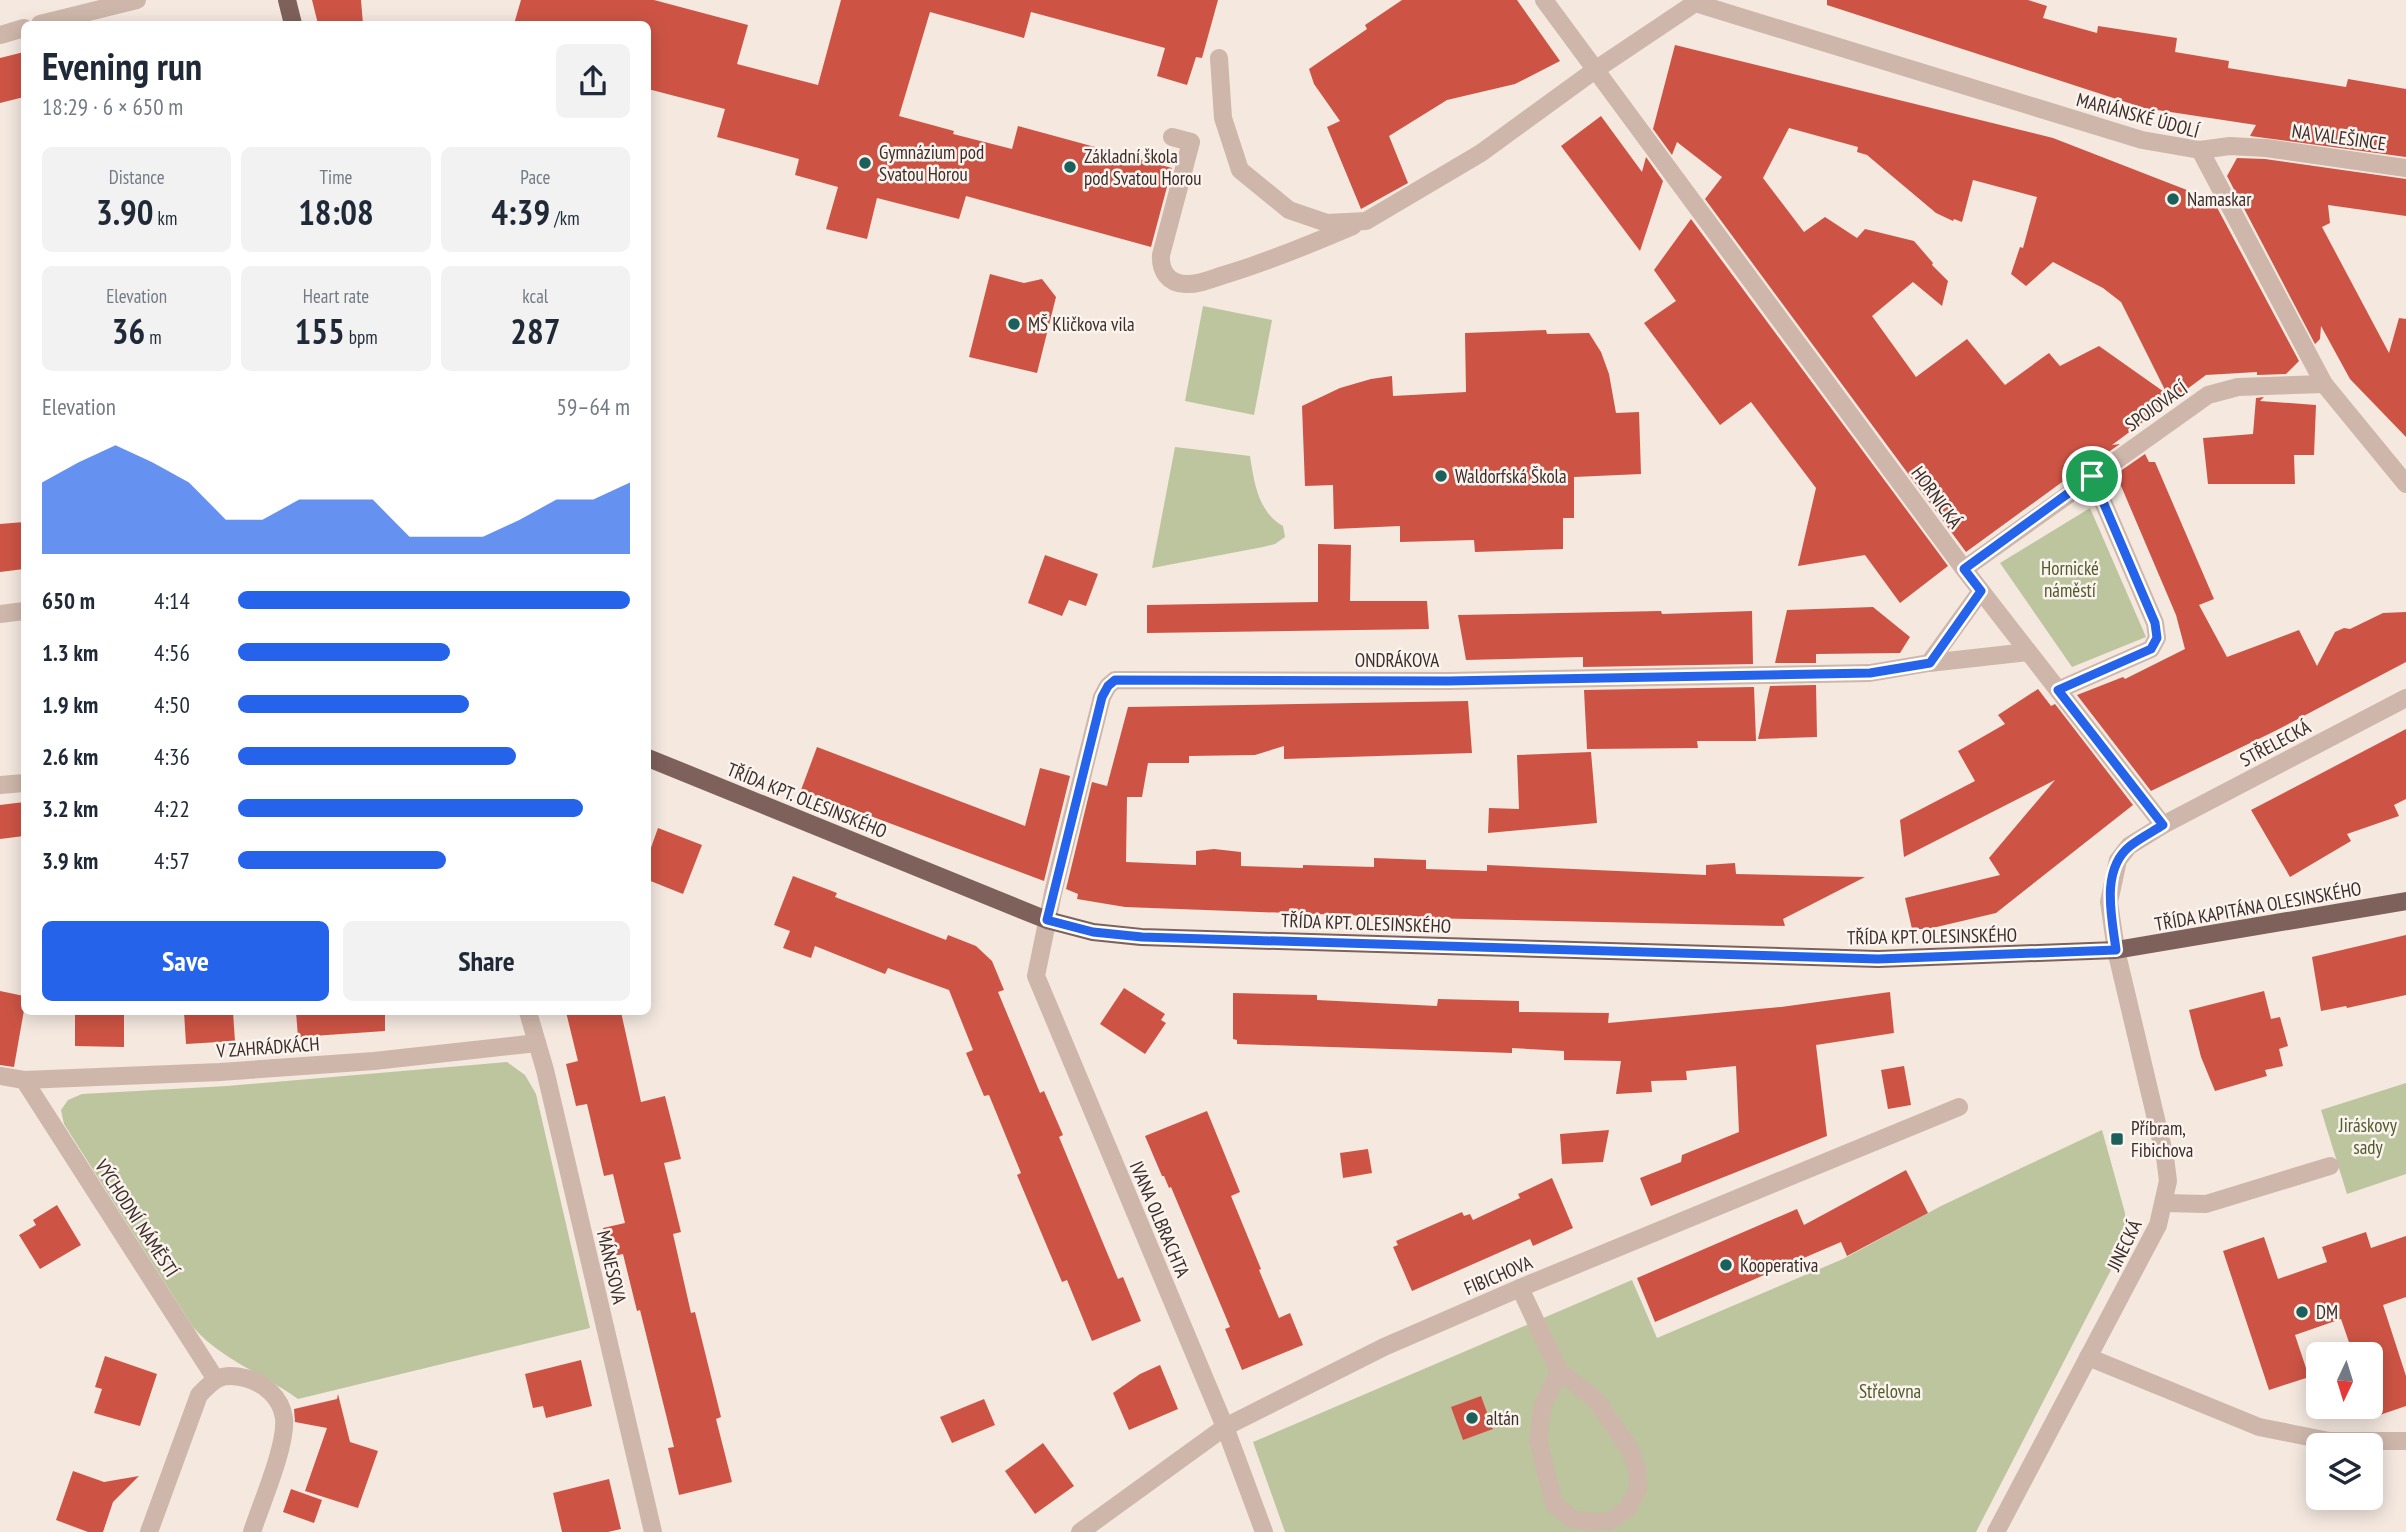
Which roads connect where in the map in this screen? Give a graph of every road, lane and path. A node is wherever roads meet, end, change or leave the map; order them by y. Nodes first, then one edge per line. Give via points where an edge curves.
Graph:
1 (137, 0) edge
2 (287, 0) edge
3 (1544, 0) edge
4 (1694, 2) edge
5 (52, 21) edge
6 (292, 21) edge
7 (21, 29) edge
8 (0, 34) edge
9 (1219, 58) dead end
10 (1595, 70) junction
11 (1171, 136) dead end
12 (2200, 150) junction
13 (2406, 168) edge
14 (1366, 221) junction
15 (2324, 384) junction
16 (2092, 476) junction
17 (2406, 484) edge
18 (1964, 569) junction
19 (1981, 591) junction
20 (21, 611) edge
21 (0, 614) edge
22 (2028, 652) junction
23 (1930, 663) junction
24 (2058, 690) junction
25 (2406, 698) edge
26 (651, 759) edge
27 (21, 783) edge
28 (0, 786) edge
29 (2163, 825) junction
30 (2406, 901) edge
31 (1047, 920) junction
32 (2116, 950) junction
33 (529, 1015) edge
34 (537, 1043) junction
35 (0, 1076) edge
36 (24, 1080) junction
37 (1959, 1107) dead end
38 (2330, 1166) dead end
39 (2164, 1203) junction
40 (1520, 1288) junction
41 (2088, 1357) junction
42 (1559, 1371) junction
43 (215, 1378) junction
44 (1225, 1427) junction
45 (2406, 1441) edge
46 (149, 1532) edge
47 (252, 1532) edge
48 (653, 1532) edge
49 (1080, 1532) edge
50 (1264, 1532) edge
51 (1996, 1532) edge

1 - 5 street
2 - 6 main road
3 - 10 street, HORNICKÁ
4 - 10 street
4 - 12 street, MARIÁNSKÉ ÚDOLÍ via 2142,141
7 - 8 street
9 - 14 street via 1223,118 1240,170 1289,210 1327,223
10 - 14 street via 1481,153
10 - 18 street, HORNICKÁ
11 - 14 street via 1191,142 1161,255 1162,271 1170,279 1197,283 1273,260
12 - 13 street, NA VALEŠINCE via 2266,148
12 - 15 street, MARIÁNSKÉ ÚDOLÍ
15 - 16 street, SPOJOVACÍ via 2238,387 2208,395
15 - 17 street, MARIÁNSKÉ ÚDOLÍ
16 - 18 street, SPOJOVACÍ
16 - 24 street via 2155,623 2157,638 2151,649
18 - 19 street, HORNICKÁ
19 - 22 street, HORNICKÁ
19 - 23 street
20 - 21 street
22 - 23 street, ONDRÁKOVA
22 - 24 street, HORNICKÁ
23 - 31 street, ONDRÁKOVA via 1857,674 1448,681 1115,680 1102,697
24 - 29 street, HORNICKÁ
25 - 29 street, STŘELECKÁ
26 - 31 main road, TŘÍDA KPT. OLESINSKÉHO
27 - 28 street
29 - 32 street via 2129,846 2118,860 2109,902
30 - 32 main road, TŘÍDA KAPITÁNA OLESINSKÉHO
31 - 32 main road, TŘÍDA KPT. OLESINSKÉHO via 1093,932 1142,937 1864,959
31 - 44 street, IVANA OLBRACHTA via 1036,976
32 - 39 street, JINECKÁ via 2165,1157 2168,1181
33 - 34 street, MÁNESOVA
34 - 36 street, V ZAHRÁDKÁCH via 374,1061
34 - 48 street, MÁNESOVA
35 - 36 street, V ZAHRÁDKÁCH
36 - 43 street, VÝCHODNÍ NÁMĚSTÍ
37 - 40 street, FIBICHOVA
38 - 39 street via 2206,1204
39 - 41 street, JINECKÁ via 2136,1270
40 - 42 street
40 - 44 street, FIBICHOVA via 1384,1347
41 - 45 street via 2259,1427 2329,1441
41 - 51 street, JINECKÁ
42 - 42 street via 1595,1398 1637,1468 1638,1489 1628,1508 1611,1521 1572,1519 1554,1504 1538,1440 1543,1405
43 - 46 street via 199,1395
43 - 47 street via 257,1381 277,1398 284,1418 282,1440
44 - 49 street, FIBICHOVA
44 - 50 street, IVANA OLBRACHTA

